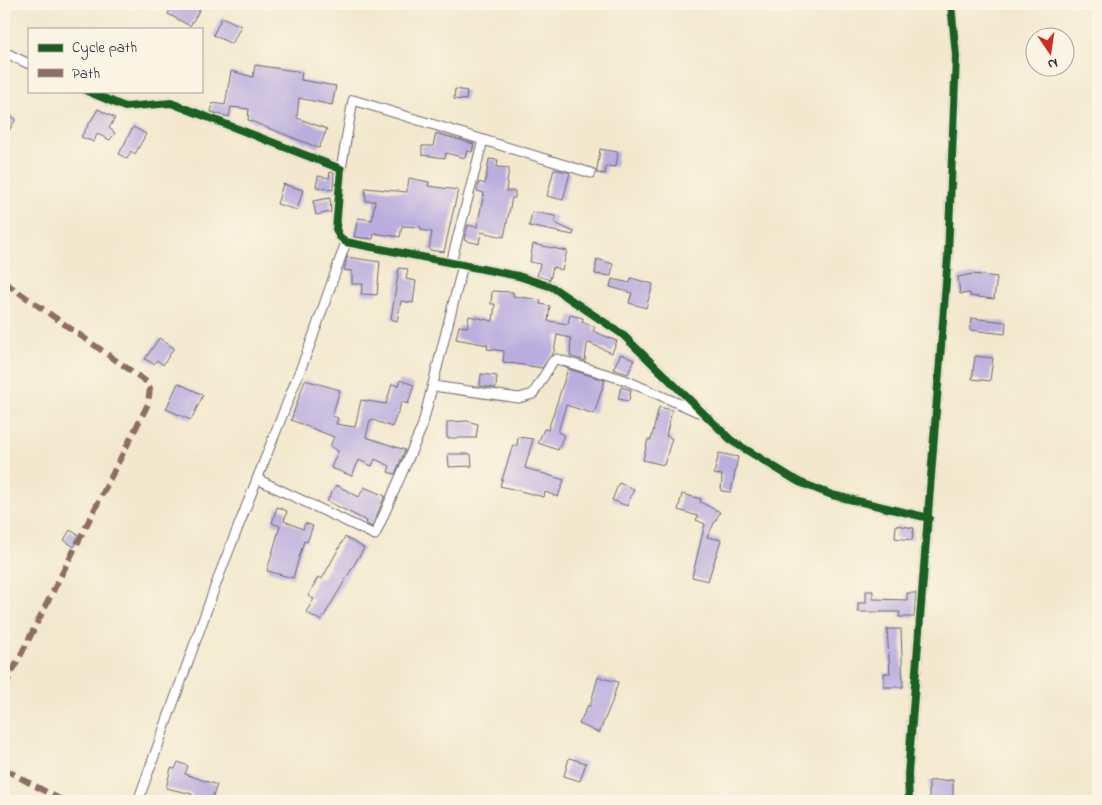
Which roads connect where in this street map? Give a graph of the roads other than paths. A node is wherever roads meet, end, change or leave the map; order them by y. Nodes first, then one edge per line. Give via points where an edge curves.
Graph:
1 (951, 4) edge
2 (4, 52) edge
3 (28, 64) edge
4 (88, 92) edge
5 (482, 140) junction
6 (341, 169) junction
7 (590, 173) dead end
8 (346, 242) junction
9 (451, 263) junction
10 (463, 265) junction
11 (433, 386) junction
12 (705, 415) junction
13 (257, 479) junction
14 (929, 518) junction
15 (138, 801) edge
16 (909, 801) edge

1 - 14 street via 956,56 955,100 948,256
2 - 3 street
4 - 6 street via 126,107 171,103
5 - 6 street via 353,100
5 - 7 street
5 - 9 street
6 - 8 street via 336,229
8 - 9 street
8 - 13 street via 310,346
9 - 10 street
10 - 11 street
10 - 12 street via 518,276 552,287 587,308 622,334
11 - 12 street via 519,398 533,394 557,359 624,380
11 - 13 street via 422,427 374,535
12 - 14 street via 732,441 799,482 832,495
13 - 15 street
14 - 16 street via 908,774

